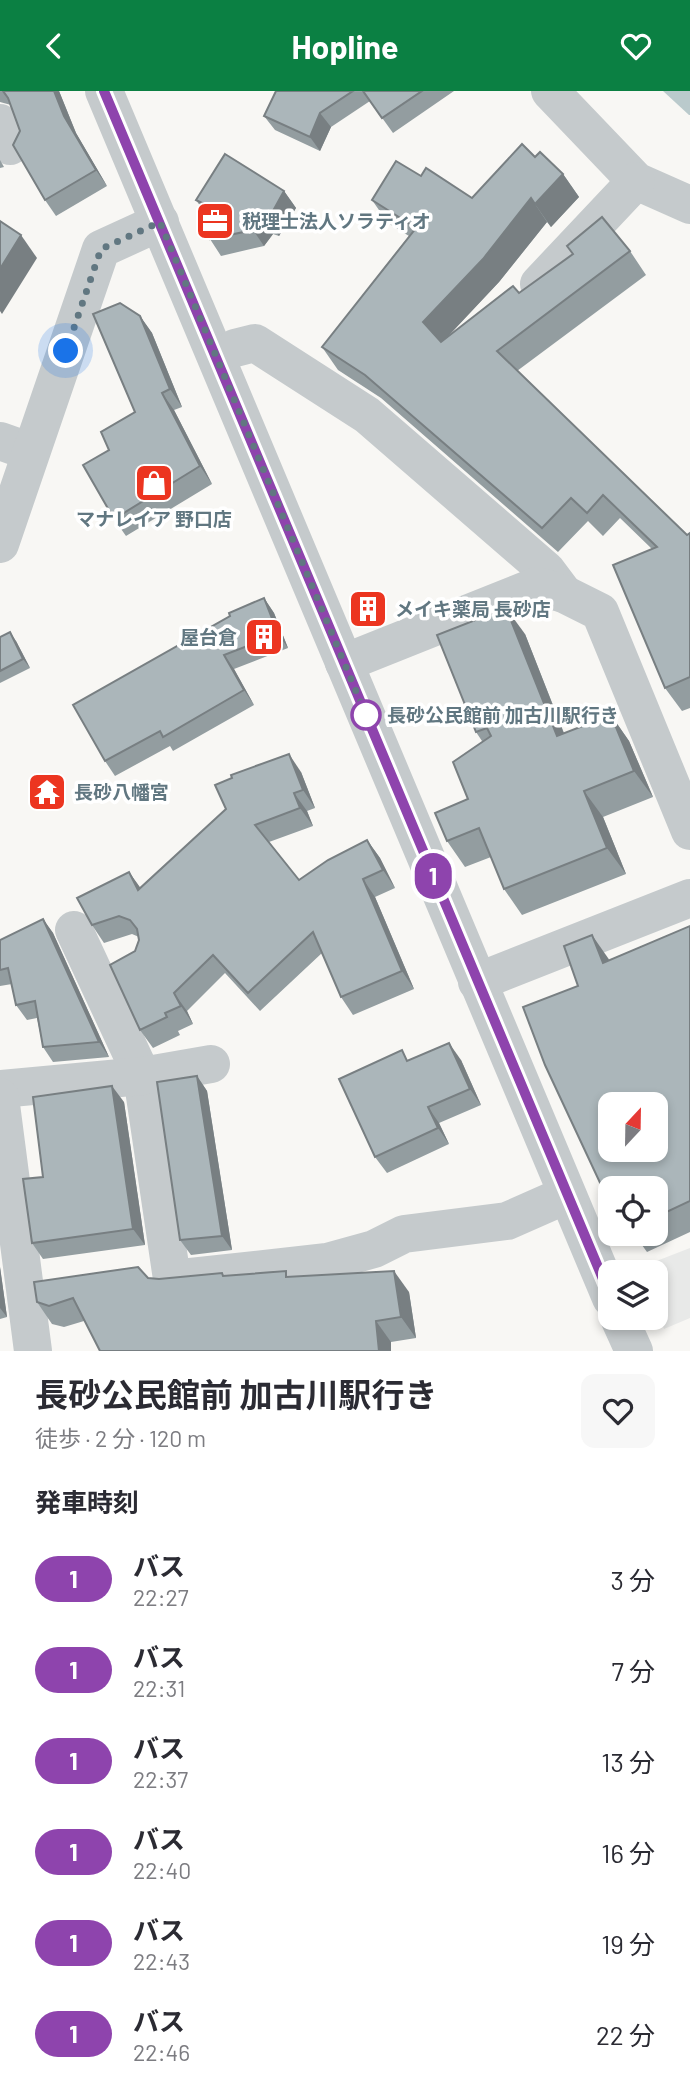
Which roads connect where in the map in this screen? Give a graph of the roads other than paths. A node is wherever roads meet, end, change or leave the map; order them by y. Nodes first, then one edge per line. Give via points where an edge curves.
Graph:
1 (550, 91) edge
2 (113, 94) edge
3 (636, 181) junction
4 (690, 205) edge
5 (160, 222) junction
6 (539, 285) edge
7 (235, 348) dead end
8 (16, 447) edge
9 (7, 501) edge
10 (0, 544) edge
11 (564, 593) junction
12 (344, 663) junction
13 (690, 831) edge
14 (690, 898) edge
15 (74, 930) dead end
16 (130, 956) edge
17 (95, 971) junction
18 (477, 982) junction
19 (211, 1064) dead end
20 (142, 1076) junction
21 (0, 1089) edge
22 (0, 1097) edge
23 (566, 1195) junction
24 (171, 1264) junction
25 (598, 1268) edge
26 (131, 1269) edge
27 (65, 1279) edge
28 (25, 1284) junction
29 (625, 1330) edge
30 (33, 1351) edge
31 (634, 1351) edge

1 - 3 street
2 - 5 street
3 - 4 street
3 - 6 street
5 - 8 street via 101,249
5 - 12 street
7 - 11 street via 255,343 367,415 546,570
8 - 9 street
9 - 10 street
11 - 12 street via 537,586
11 - 13 street via 600,612
12 - 18 street
14 - 18 street
15 - 17 street
16 - 17 street
17 - 20 street
18 - 23 street
19 - 20 street
20 - 21 street
20 - 24 street
22 - 28 street
23 - 24 street via 507,1221 404,1234 374,1249 327,1262 173,1279
23 - 25 street
24 - 26 street
27 - 28 street
28 - 30 street
29 - 31 street

